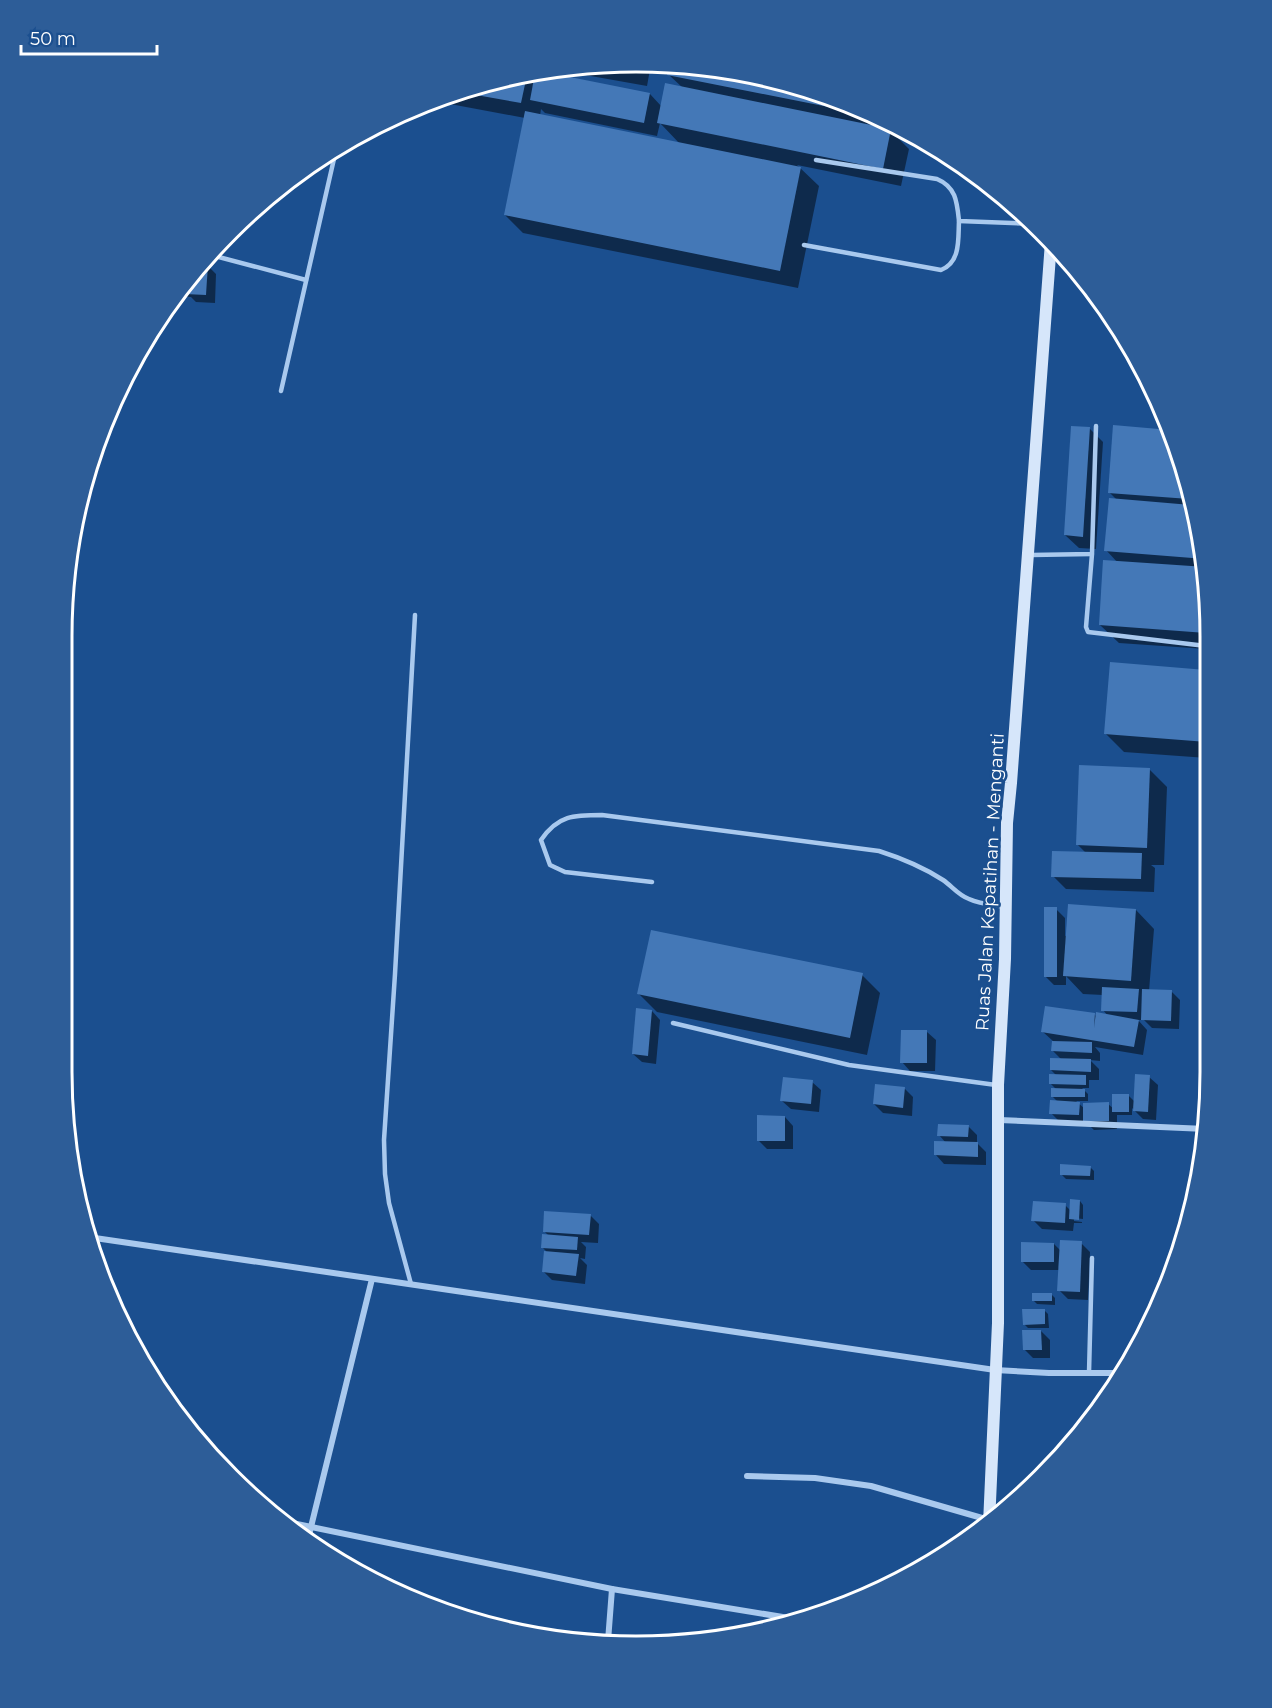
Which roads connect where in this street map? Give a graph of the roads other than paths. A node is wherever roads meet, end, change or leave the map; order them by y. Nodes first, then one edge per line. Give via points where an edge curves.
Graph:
1 (816, 160) dead end
2 (334, 161) edge
3 (959, 221) junction
4 (1020, 223) edge
5 (804, 245) dead end
6 (1049, 252) edge
7 (219, 257) edge
8 (306, 280) junction
9 (281, 391) dead end
10 (1096, 426) dead end
11 (1092, 554) junction
12 (1028, 555) junction
13 (415, 615) dead end
14 (1200, 645) edge
15 (652, 882) dead end
16 (1005, 907) junction
17 (673, 1023) dead end
18 (998, 1085) junction
19 (999, 1120) junction
20 (1197, 1129) edge
21 (97, 1238) edge
22 (1092, 1258) dead end
23 (372, 1279) junction
24 (411, 1284) junction
25 (995, 1370) junction
26 (1089, 1373) junction
27 (1112, 1373) edge
28 (747, 1476) dead end
29 (990, 1511) edge
30 (979, 1519) edge
31 (310, 1532) edge
32 (311, 1532) edge
33 (612, 1590) junction
34 (782, 1617) edge
35 (608, 1635) edge

1 - 3 lane via 945,182 956,198
2 - 8 lane
3 - 4 lane
3 - 5 lane via 955,259 941,270
6 - 12 main road, Ruas Jalan Kepatihan - Menganti
7 - 8 lane
8 - 9 lane
10 - 11 lane
11 - 12 lane
11 - 14 lane via 1088,632
12 - 16 main road, Ruas Jalan Kepatihan - Menganti via 1007,823
13 - 24 lane via 384,1140 389,1203
15 - 16 lane via 565,872 549,865 541,840 551,825 563,819 602,815 879,851 928,871 971,900
16 - 18 main road, Ruas Jalan Kepatihan - Menganti
17 - 18 lane via 849,1065
18 - 19 main road, Ruas Jalan Kepatihan - Menganti
19 - 20 street
19 - 25 main road, Ruas Jalan Kepatihan - Menganti
21 - 23 street
22 - 26 lane
23 - 24 street
23 - 31 street
24 - 25 street
25 - 26 street
25 - 29 main road, Ruas Jalan Kepatihan - Menganti
26 - 27 street
28 - 30 street via 815,1478 871,1486
32 - 33 street
33 - 34 street
33 - 35 street

